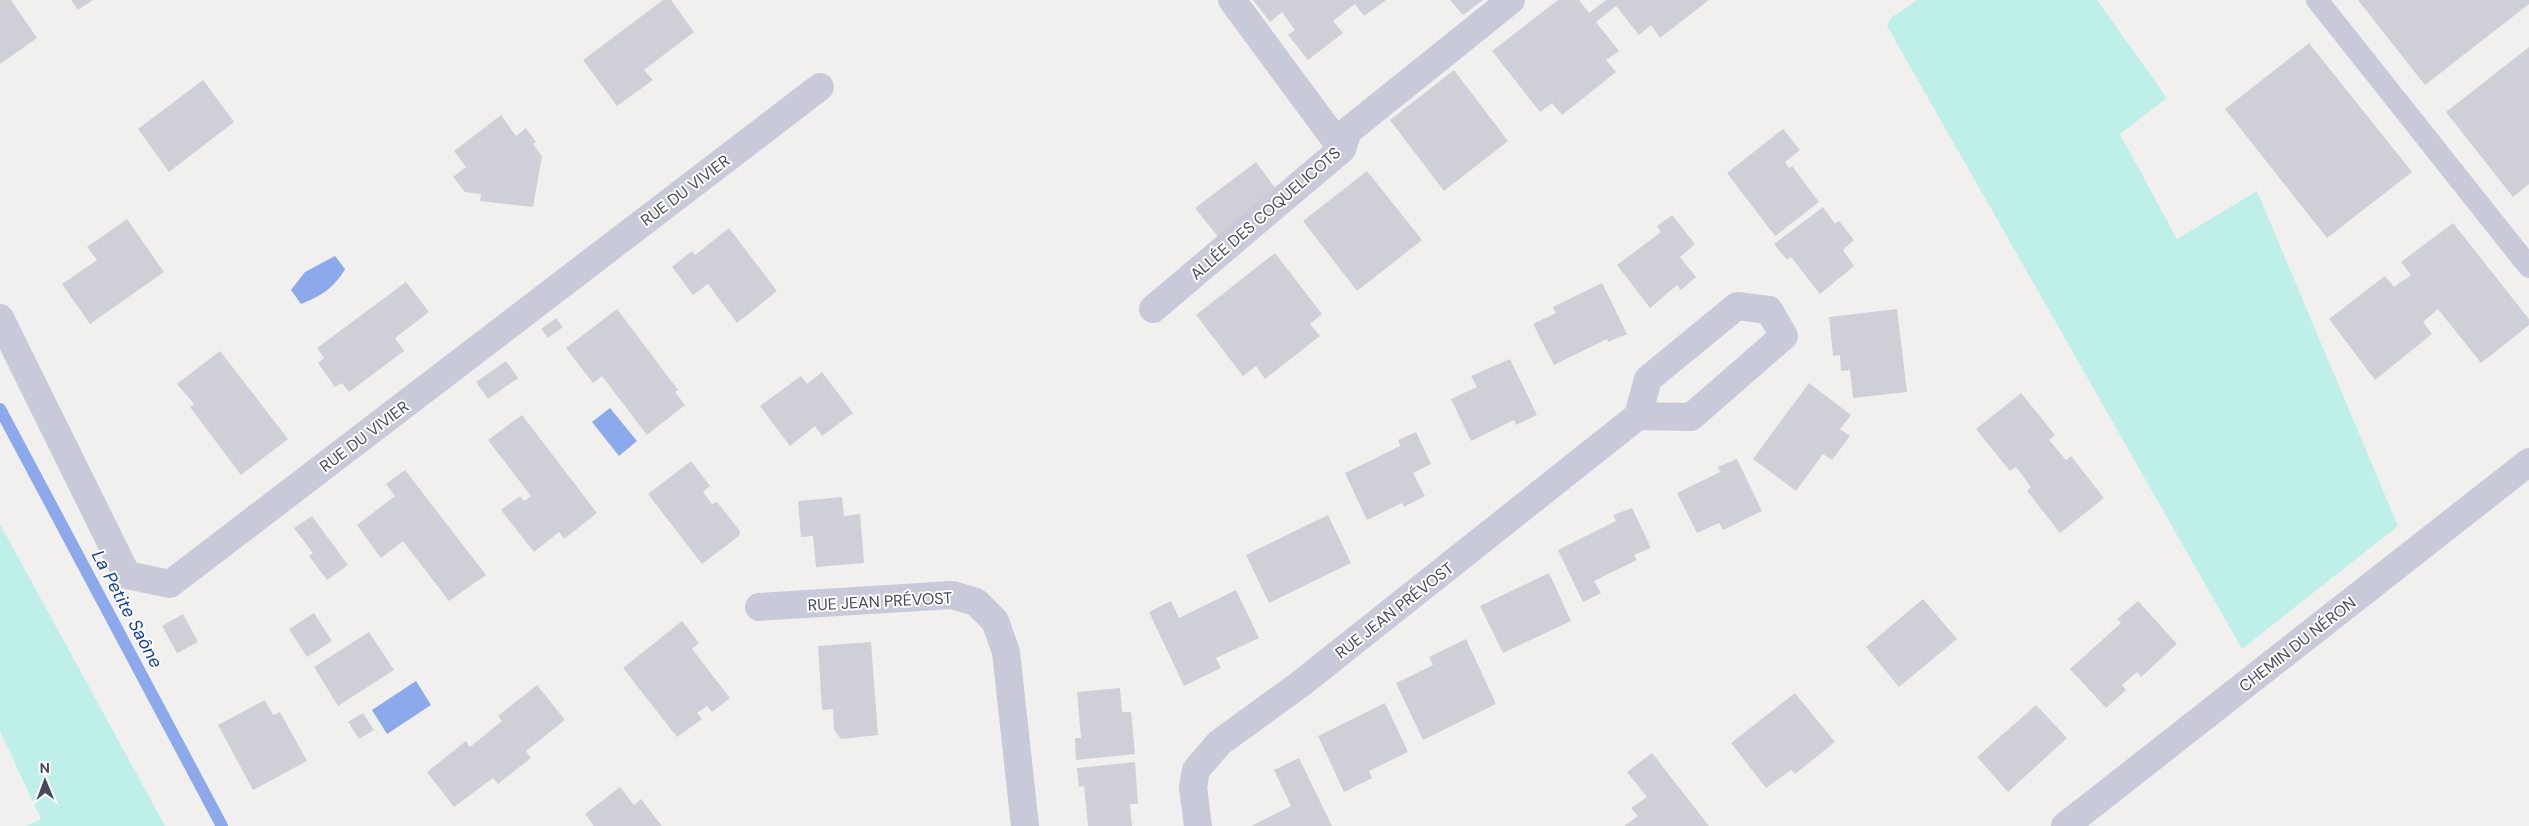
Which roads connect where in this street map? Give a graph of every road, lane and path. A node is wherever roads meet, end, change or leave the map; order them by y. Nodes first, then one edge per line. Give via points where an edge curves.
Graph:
1 (1232, 0) edge
2 (1511, 0) edge
3 (2317, 0) edge
4 (820, 87) dead end
5 (1342, 149) junction
6 (2529, 267) edge
7 (1153, 309) dead end
8 (0, 318) edge
9 (1638, 416) junction
10 (2529, 462) edge
11 (759, 607) dead end
12 (1025, 826) edge
13 (1198, 826) edge
14 (2065, 826) edge

1 - 5 street
2 - 5 street, ALLÉE DES COQUELICOTS via 1348,131
3 - 6 lane
4 - 8 street, RUE DU VIVIER via 170,584 127,575
5 - 7 street, ALLÉE DES COQUELICOTS
9 - 9 street via 1691,417 1784,336 1769,310 1737,306 1648,379
9 - 13 street, RUE JEAN PRÉVOST via 1299,685 1219,743 1196,770 1193,787
10 - 14 street, CHEMIN DU NÉRON
11 - 12 street, RUE JEAN PRÉVOST via 952,595 976,602 995,621 1006,652

